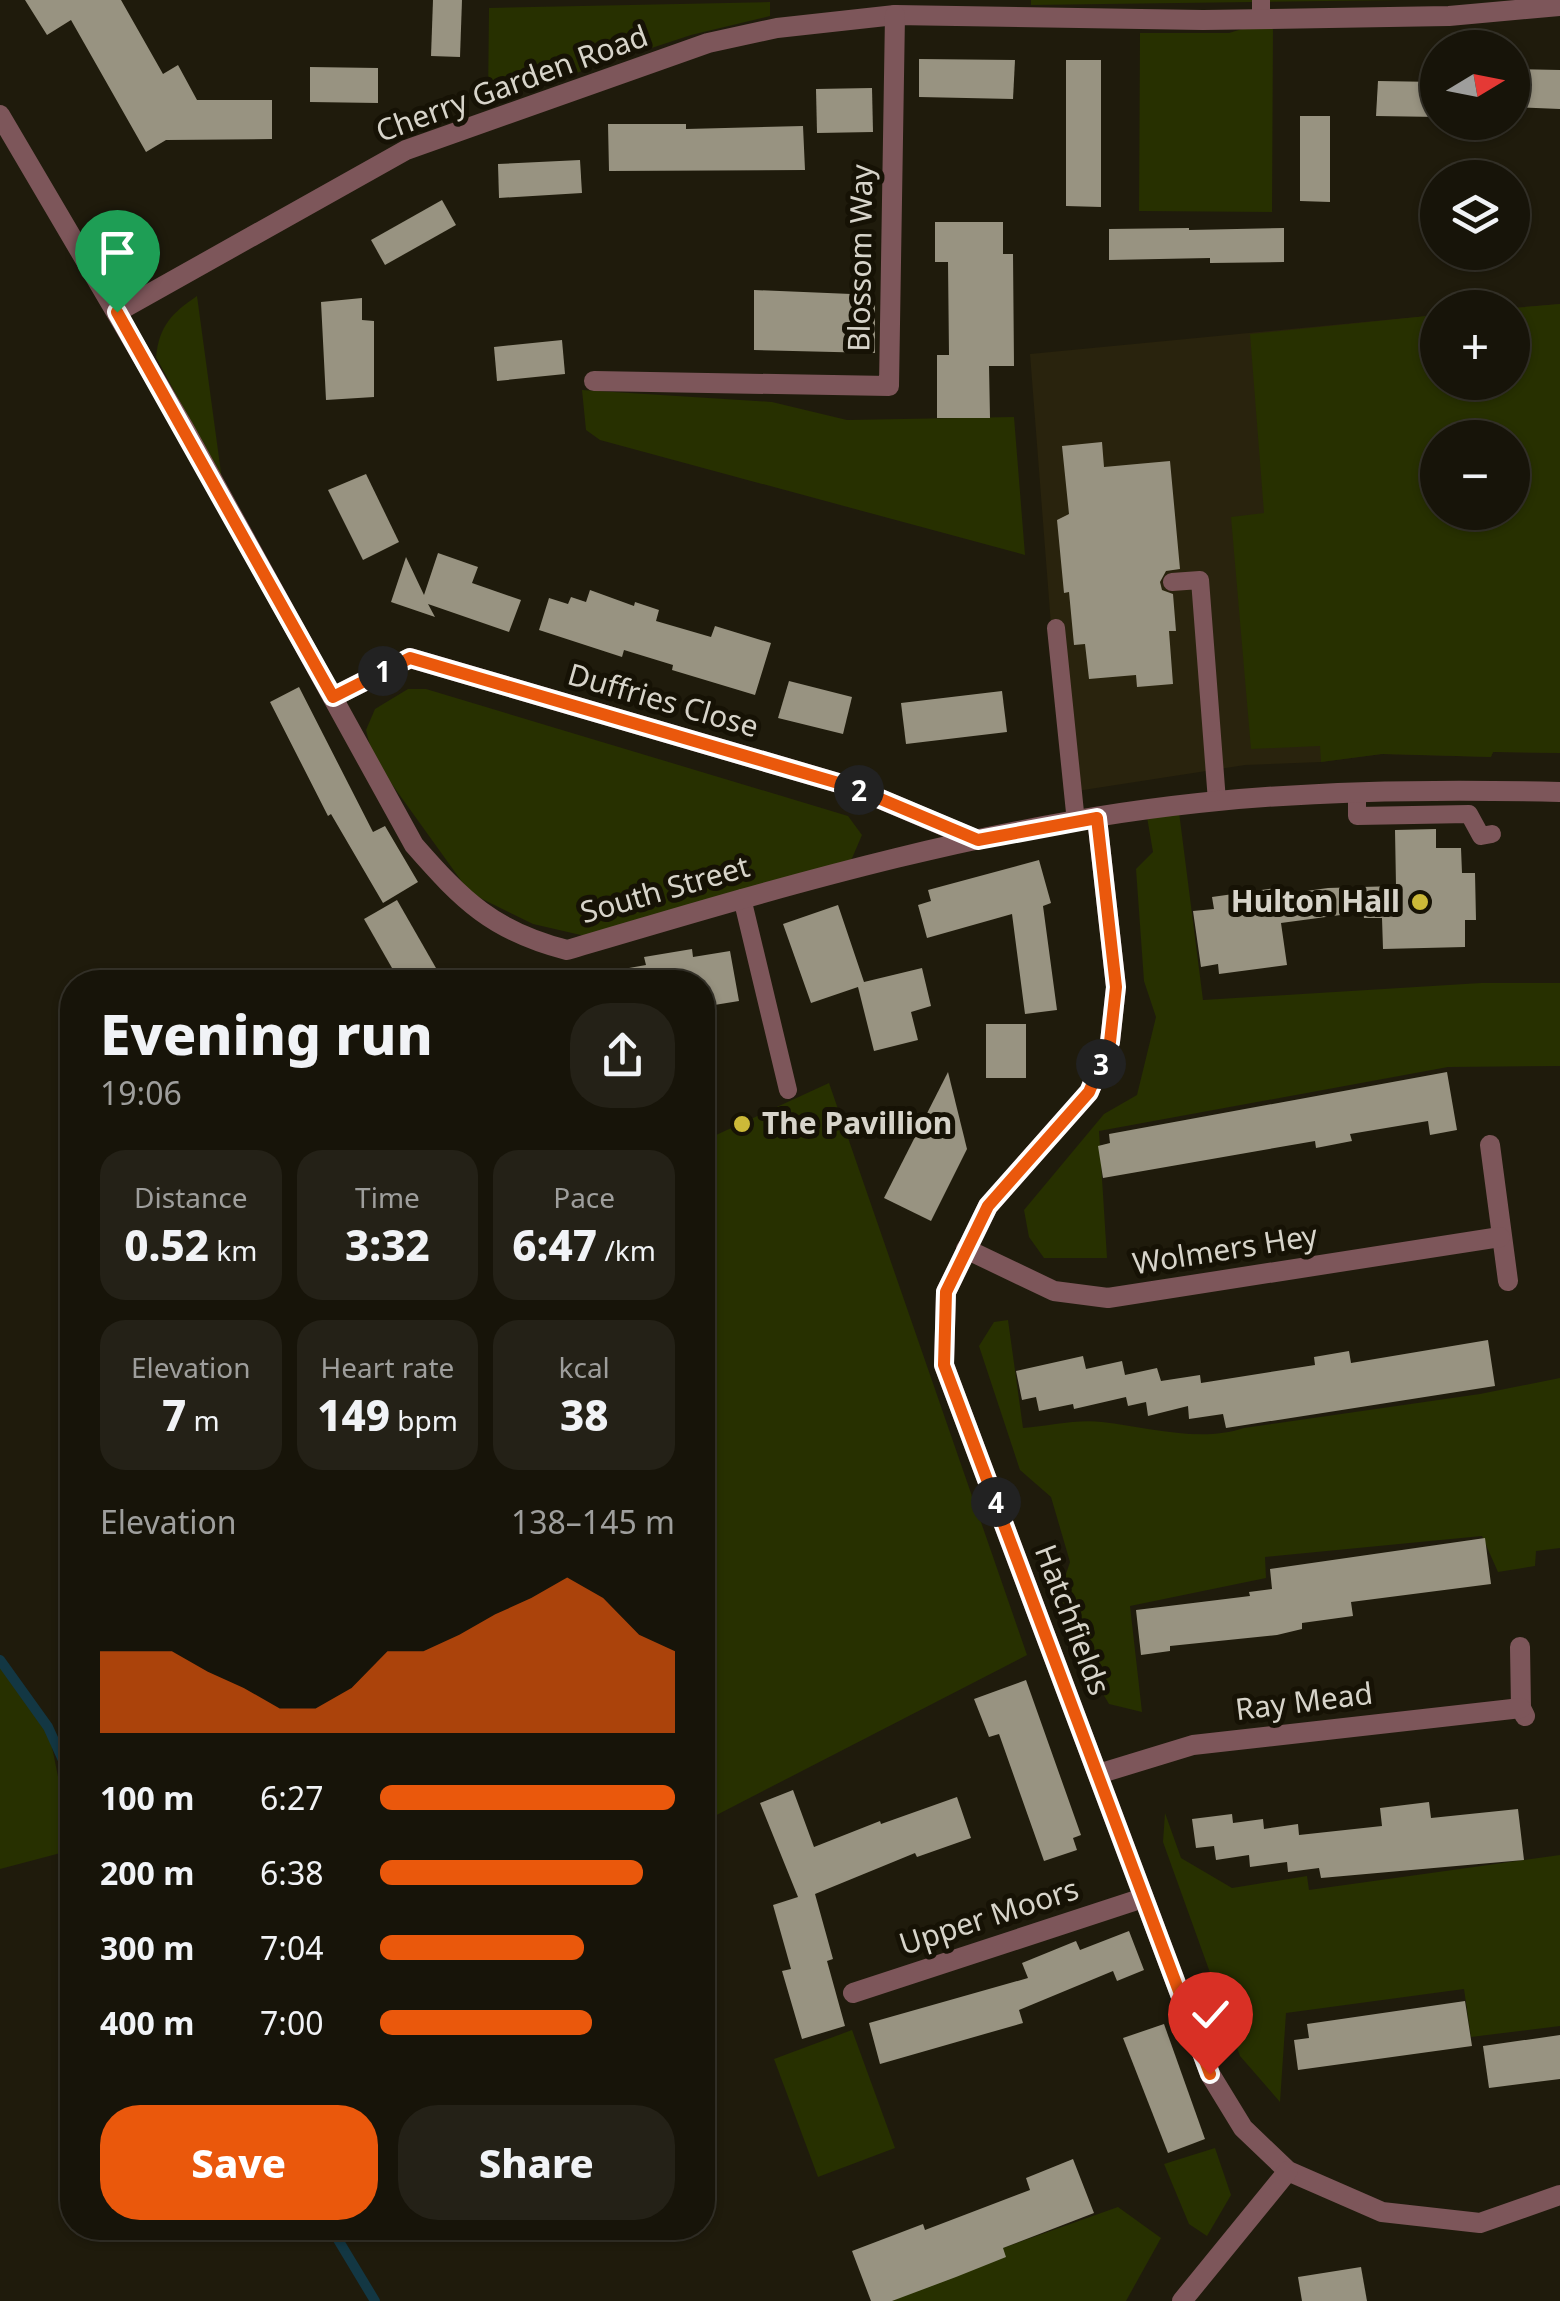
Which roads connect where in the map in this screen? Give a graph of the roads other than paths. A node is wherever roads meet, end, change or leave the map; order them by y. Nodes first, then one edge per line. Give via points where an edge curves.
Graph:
1 (1560, 6) edge
2 (1261, 10) edge
3 (895, 16) junction
4 (0, 116) edge
5 (117, 312) junction
6 (594, 381) dead end
7 (1172, 582) dead end
8 (1056, 628) dead end
9 (333, 697) junction
10 (1465, 790) junction
11 (1357, 792) junction
12 (1560, 792) edge
13 (1217, 801) junction
14 (1469, 814) junction
15 (1086, 820) junction
16 (1492, 834) dead end
17 (978, 840) junction
18 (742, 898) junction
19 (788, 1090) dead end
20 (1490, 1145) dead end
21 (1500, 1238) junction
22 (966, 1249) junction
23 (1508, 1281) dead end
24 (1520, 1647) dead end
25 (1098, 1774) junction
26 (1143, 1898) junction
27 (854, 1993) dead end
28 (1288, 2171) junction
29 (1560, 2195) edge
30 (1182, 2301) edge

1 - 2 street, Cherry Garden Road via 1449,16
2 - 3 street, Cherry Garden Road
3 - 5 street, Cherry Garden Road via 777,28 708,44 406,150
3 - 6 street, Blossom Way via 890,386
4 - 5 street, South Street
5 - 9 street, South Street
7 - 13 lane via 1200,580
8 - 15 lane
9 - 17 street, Duffries Close via 410,658 852,787
9 - 18 street, South Street via 414,845 456,892 528,940 567,950
10 - 11 street, South Street
10 - 12 street, South Street
10 - 14 lane
11 - 13 street, South Street
11 - 14 lane via 1357,816
13 - 15 street, South Street
14 - 16 lane via 1481,836
15 - 17 street, South Street
15 - 22 street, Hatchfields via 1116,987 1110,1042 1089,1092 988,1206
17 - 18 street, South Street
18 - 19 lane
20 - 21 street
21 - 22 street, Wolmers Hey via 1108,1298 1054,1291
21 - 23 street
22 - 25 street, Hatchfields via 946,1292 944,1365
24 - 25 street, Ray Mead via 1523,1713 1193,1745
25 - 26 street, Hatchfields
26 - 27 street, Upper Moors
26 - 28 street, Hatchfields via 1210,2074 1243,2128
28 - 29 street, Hatchfields via 1382,2212 1480,2222
28 - 30 street

